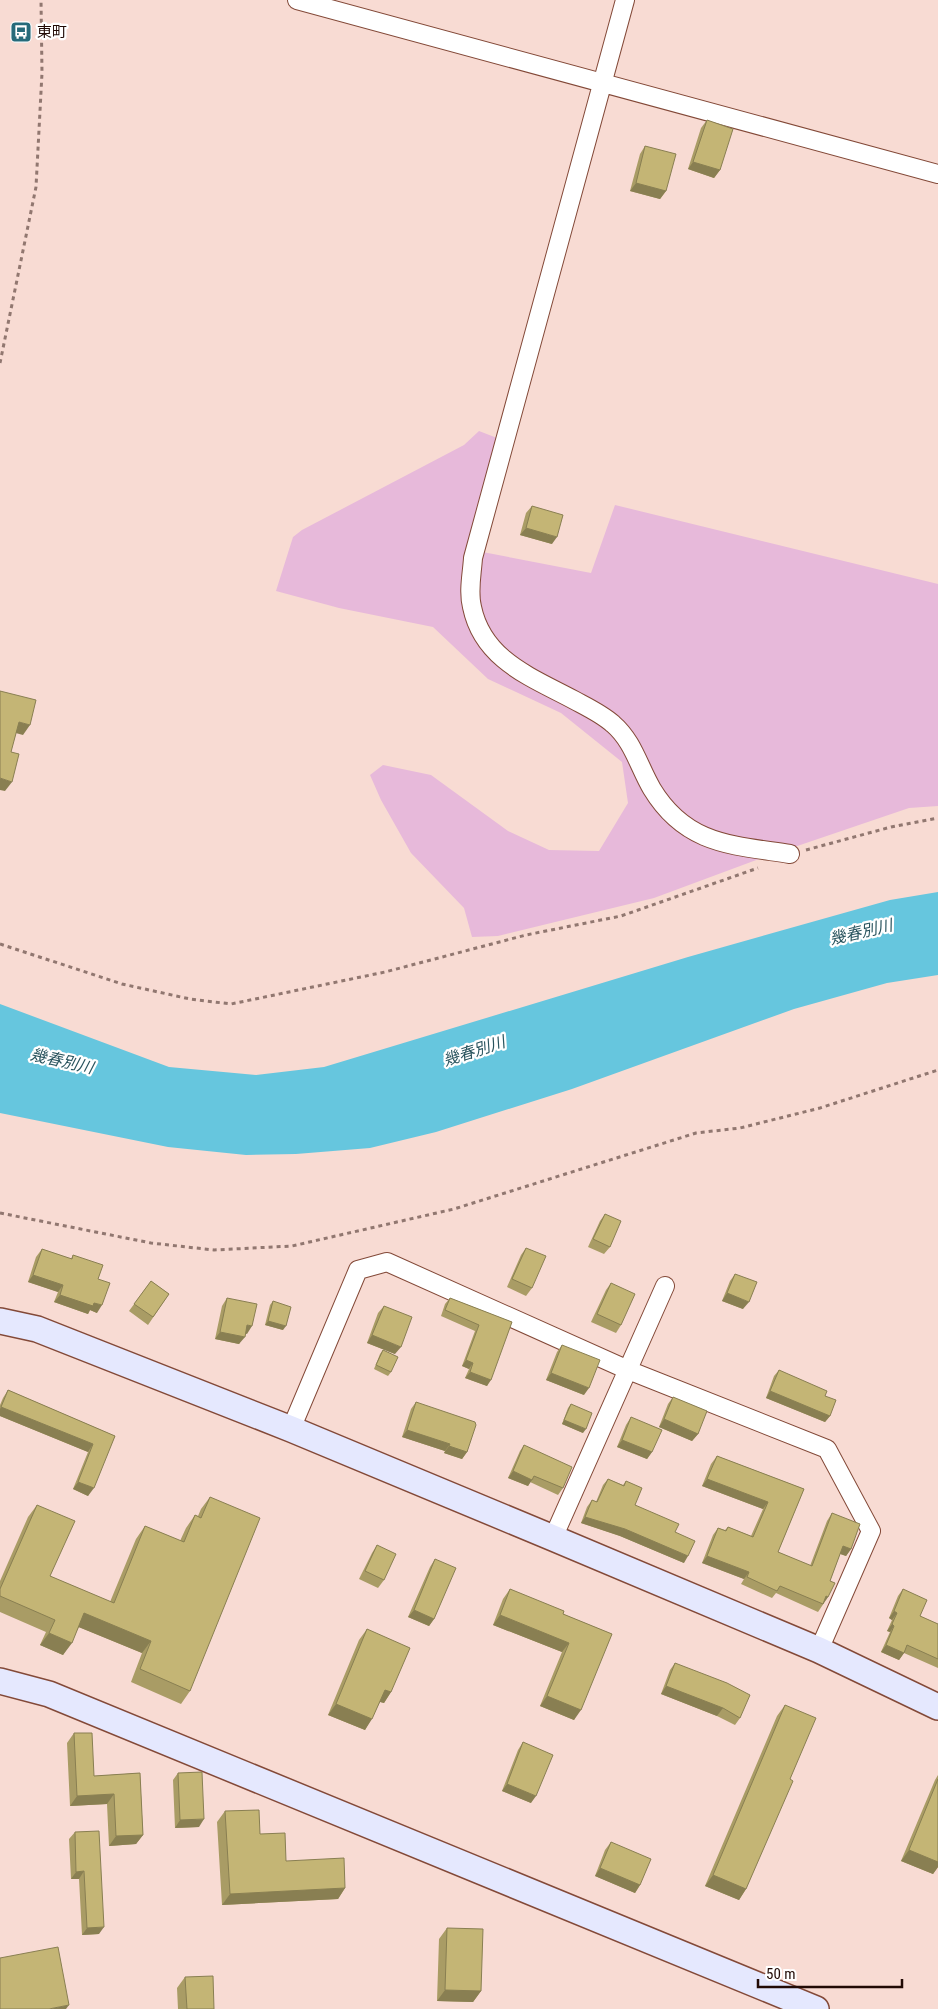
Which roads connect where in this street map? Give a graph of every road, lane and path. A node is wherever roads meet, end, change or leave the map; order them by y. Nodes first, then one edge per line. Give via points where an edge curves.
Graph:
1 (41, 0) edge
2 (297, 0) edge
3 (625, 0) edge
4 (602, 83) junction
5 (938, 174) edge
6 (0, 363) edge
7 (938, 818) edge
8 (790, 854) joint
9 (759, 868) dead end
10 (0, 944) edge
11 (938, 1070) edge
12 (0, 1213) edge
13 (665, 1286) dead end
14 (0, 1321) edge
15 (628, 1370) junction
16 (291, 1429) junction
17 (553, 1538) junction
18 (819, 1650) junction
19 (0, 1681) edge
20 (938, 1707) edge
21 (816, 2009) edge

1 - 6 path via 42,73 36,186
2 - 4 street
3 - 4 street
4 - 5 street
4 - 8 street via 473,558 472,607 485,639 506,663 614,724 632,747 652,788 689,828 714,842
7 - 8 path
9 - 10 path via 621,916 385,972 231,1004 190,1000 122,984
11 - 12 path via 820,1108 740,1128 696,1133 454,1209 292,1246 214,1250 151,1243
13 - 15 street
14 - 16 street via 37,1329
15 - 16 street via 387,1262 358,1270
15 - 17 street
15 - 18 street via 826,1449 871,1531
16 - 17 street
17 - 18 street
18 - 20 street
19 - 21 street via 50,1694

